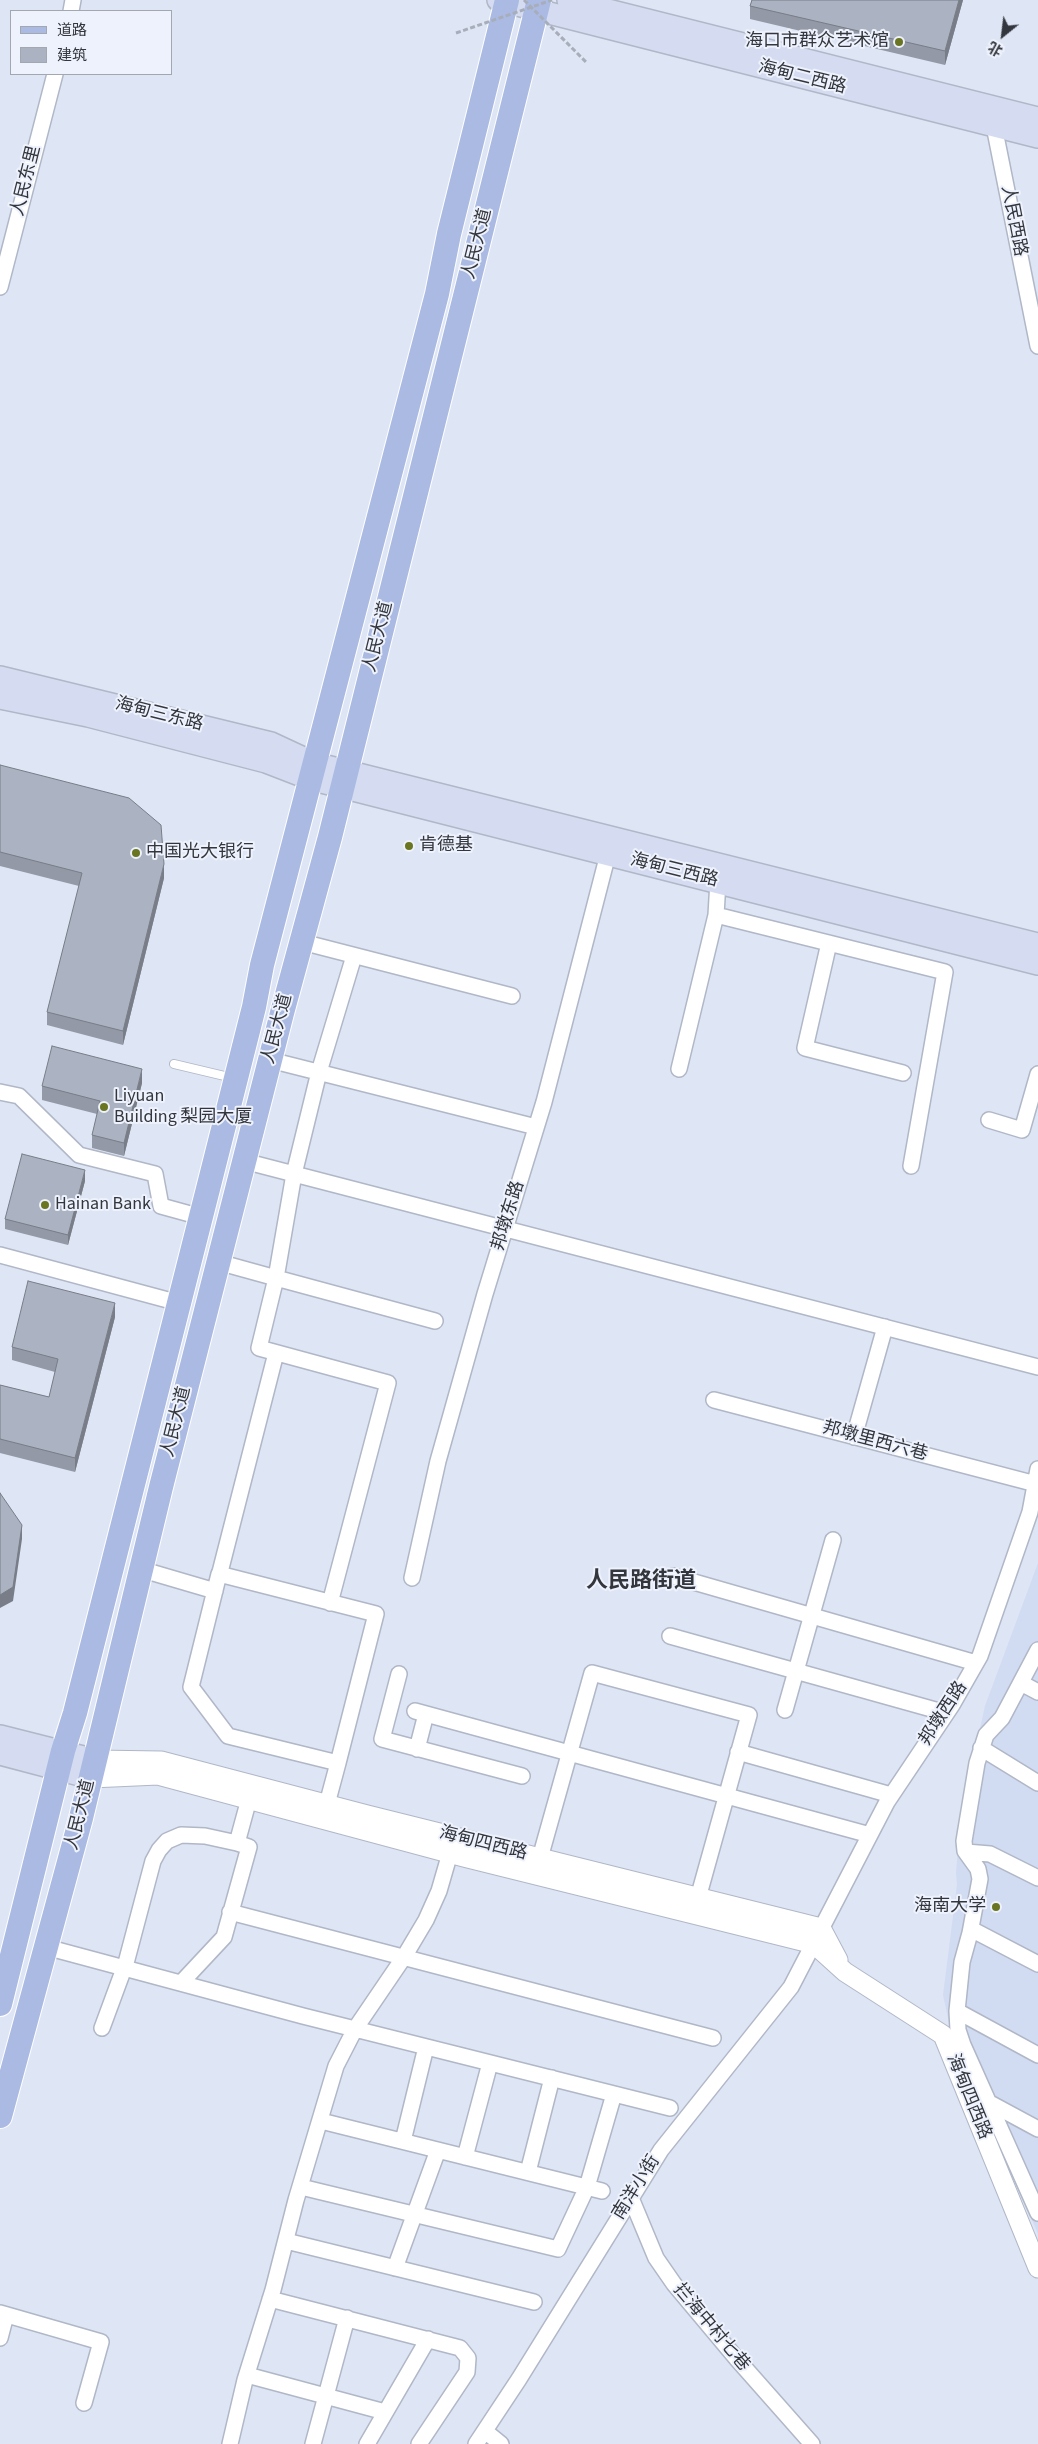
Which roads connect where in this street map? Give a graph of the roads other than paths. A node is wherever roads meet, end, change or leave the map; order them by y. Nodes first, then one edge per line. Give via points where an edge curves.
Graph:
1 (568, 0) edge
2 (523, 2) edge
3 (55, 75) edge
4 (1038, 118) edge
5 (994, 126) junction
6 (1038, 137) edge
7 (0, 288) edge
8 (1038, 346) edge
9 (0, 677) edge
10 (0, 698) edge
11 (312, 771) junction
12 (344, 779) junction
13 (608, 854) junction
14 (718, 881) junction
15 (716, 915) junction
16 (302, 942) junction
17 (829, 943) junction
18 (1038, 944) edge
19 (354, 956) junction
20 (1038, 964) edge
21 (512, 996) dead end
22 (270, 1060) junction
23 (174, 1064) dead end
24 (678, 1069) dead end
25 (319, 1072) junction
26 (903, 1073) dead end
27 (1038, 1074) edge
28 (236, 1079) junction
29 (0, 1092) edge
30 (989, 1120) dead end
31 (536, 1127) junction
32 (244, 1161) junction
33 (911, 1166) dead end
34 (294, 1174) junction
35 (201, 1217) junction
36 (506, 1229) junction
37 (0, 1255) edge
38 (218, 1262) junction
39 (276, 1278) junction
40 (179, 1303) junction
41 (435, 1321) dead end
42 (885, 1327) junction
43 (276, 1353) junction
44 (1038, 1367) edge
45 (714, 1400) dead end
46 (854, 1437) junction
47 (1037, 1476) edge
48 (833, 1540) dead end
49 (140, 1570) junction
50 (219, 1576) junction
51 (673, 1576) dead end
52 (412, 1578) dead end
53 (215, 1591) junction
54 (330, 1602) junction
55 (812, 1616) junction
56 (670, 1636) dead end
57 (1038, 1650) edge
58 (976, 1663) junction
59 (796, 1671) junction
60 (399, 1674) dead end
61 (1021, 1682) junction
62 (1038, 1692) edge
63 (785, 1710) dead end
64 (946, 1714) junction
65 (0, 1736) edge
66 (416, 1748) junction
67 (981, 1748) junction
68 (570, 1752) junction
69 (738, 1752) junction
70 (0, 1754) edge
71 (61, 1760) junction
72 (338, 1763) junction
73 (93, 1769) junction
74 (522, 1776) dead end
75 (1038, 1783) edge
76 (726, 1795) junction
77 (891, 1795) junction
78 (249, 1799) junction
79 (327, 1804) junction
80 (870, 1835) junction
81 (237, 1843) junction
82 (966, 1852) junction
83 (450, 1853) junction
84 (540, 1858) junction
85 (1038, 1878) edge
86 (698, 1898) junction
87 (230, 1912) junction
88 (971, 1929) junction
89 (818, 1936) junction
90 (46, 1947) junction
91 (404, 1957) junction
92 (1038, 1964) edge
93 (124, 1968) junction
94 (181, 1983) junction
95 (0, 2004) edge
96 (957, 2011) junction
97 (102, 2028) dead end
98 (355, 2029) junction
99 (713, 2038) dead end
100 (426, 2047) junction
101 (1038, 2054) edge
102 (490, 2063) junction
103 (552, 2078) junction
104 (614, 2094) junction
105 (988, 2102) junction
106 (670, 2108) dead end
107 (0, 2116) edge
108 (321, 2121) junction
109 (1038, 2129) edge
110 (403, 2141) junction
111 (438, 2150) junction
112 (465, 2157) junction
113 (528, 2172) junction
114 (300, 2187) junction
115 (587, 2187) junction
116 (602, 2191) dead end
117 (631, 2198) junction
118 (1038, 2213) edge
119 (414, 2214) junction
120 (286, 2241) junction
121 (395, 2268) junction
122 (1038, 2268) edge
123 (270, 2299) junction
124 (534, 2302) dead end
125 (3, 2314) edge
126 (347, 2318) junction
127 (0, 2338) edge
128 (428, 2339) junction
129 (247, 2375) junction
130 (326, 2396) junction
131 (84, 2403) dead end
132 (385, 2412) junction
133 (485, 2431) junction
134 (230, 2444) edge
135 (313, 2444) edge
136 (367, 2444) edge
137 (419, 2444) edge
138 (476, 2444) edge
139 (501, 2444) edge
140 (812, 2444) edge

1 - 4 main road, 海甸二西路
2 - 5 main road, 海甸二西路
2 - 11 main road, 人民大道 via 449,234 437,294
2 - 12 main road, 人民大道
3 - 7 street, 人民东里
5 - 6 main road, 海甸二西路
5 - 8 street, 人民西路
9 - 11 main road, 海甸三东路 via 271,743
10 - 11 main road via 88,716
11 - 12 main road, 海甸三西路
11 - 28 main road, 人民大道
12 - 13 main road, 海甸三西路
12 - 16 main road, 人民大道
12 - 18 main road, 海甸三西路
13 - 14 main road, 海甸三西路
13 - 31 street, 邦墩东路
14 - 15 street
14 - 20 main road, 海甸三西路
15 - 17 street
15 - 24 street
16 - 19 street
16 - 22 main road, 人民大道
17 - 26 street via 805,1048
17 - 33 street via 945,972
19 - 21 street
19 - 25 street
22 - 25 street
22 - 32 main road, 人民大道
23 - 28 lane
25 - 31 street
25 - 34 street
27 - 30 street via 1022,1130
28 - 35 main road, 人民大道
29 - 35 street via 19,1096 79,1155 155,1174 161,1206
31 - 36 street, 邦墩东路
32 - 34 street
32 - 38 main road, 人民大道
34 - 36 street
34 - 39 street
35 - 40 main road, 人民大道
36 - 42 street
36 - 52 street, 邦墩东路 via 438,1462
37 - 40 street
38 - 39 street
38 - 49 main road, 人民大道
39 - 41 street
39 - 43 street via 258,1348
40 - 71 main road, 人民大道 via 76,1713
42 - 44 street
42 - 46 street
43 - 50 street
43 - 54 street via 388,1383
45 - 46 street, 邦墩里西六巷
46 - 47 street, 邦墩里西六巷
47 - 58 street, 邦墩西路 via 1018,1549
48 - 55 street
49 - 53 street
49 - 73 main road, 人民大道
50 - 53 street
50 - 54 street
51 - 55 street
53 - 72 street via 191,1687 228,1736
54 - 72 street via 376,1614
55 - 58 street
55 - 59 street
56 - 59 street
57 - 61 street
58 - 64 street, 邦墩西路
59 - 63 street
59 - 64 street
60 - 66 street via 382,1739
61 - 62 street
61 - 67 street
64 - 77 street, 邦墩西路
65 - 71 main road
66 - 68 street via 421,1712
66 - 74 street
67 - 75 street
67 - 82 street via 964,1841
68 - 69 street via 592,1673 749,1715
68 - 76 street
68 - 84 street
69 - 76 street
69 - 77 street
70 - 71 main road
71 - 73 main road
71 - 95 main road, 人民大道
72 - 79 street
73 - 78 street, 海甸四西路 via 158,1775
73 - 79 street, 海甸四西路 via 161,1761
73 - 90 main road, 人民大道
76 - 80 street
76 - 86 street
77 - 80 street, 邦墩西路
78 - 81 street
78 - 83 street, 海甸四西路
79 - 84 street, 海甸四西路
80 - 89 street, 邦墩西路
81 - 87 street via 250,1847
81 - 93 street via 181,1834 167,1841 153,1861
82 - 85 street via 990,1854
82 - 88 street via 979,1874
83 - 89 street, 海甸四西路
83 - 91 street via 439,1891
84 - 86 street, 海甸四西路
86 - 89 street, 海甸四西路
87 - 91 street
87 - 94 street via 224,1937
88 - 92 street
88 - 96 street via 962,1962
89 - 117 street, 南洋小街 via 791,1987 661,2150
89 - 122 street, 海甸四西路 via 845,1972 943,2035
90 - 93 street
90 - 107 main road, 人民大道
91 - 98 street
91 - 99 street
93 - 94 street
93 - 97 street
94 - 98 street
96 - 101 street
96 - 105 street via 963,2045
98 - 100 street
98 - 108 street via 336,2066
100 - 102 street
100 - 110 street
102 - 103 street
102 - 112 street
103 - 104 street
103 - 113 street
104 - 106 street
104 - 115 street
105 - 109 street
105 - 118 street
108 - 110 street
108 - 114 street
110 - 111 street
111 - 112 street
111 - 119 street
112 - 113 street
113 - 115 street
114 - 119 street
114 - 120 street
115 - 116 street
115 - 119 street via 558,2250
117 - 133 street, 南洋小街
117 - 140 street, 拦海中村七巷 via 656,2258 674,2284
119 - 121 street
120 - 121 street
120 - 123 street
121 - 124 street
123 - 126 street
123 - 129 street
125 - 127 street
125 - 131 street via 101,2342
126 - 128 street
126 - 130 street
128 - 132 street
128 - 137 street via 460,2348 468,2358 467,2372
129 - 130 street
129 - 134 street
130 - 132 street
130 - 135 street
132 - 136 street
133 - 138 street, 南洋小街
133 - 139 street

